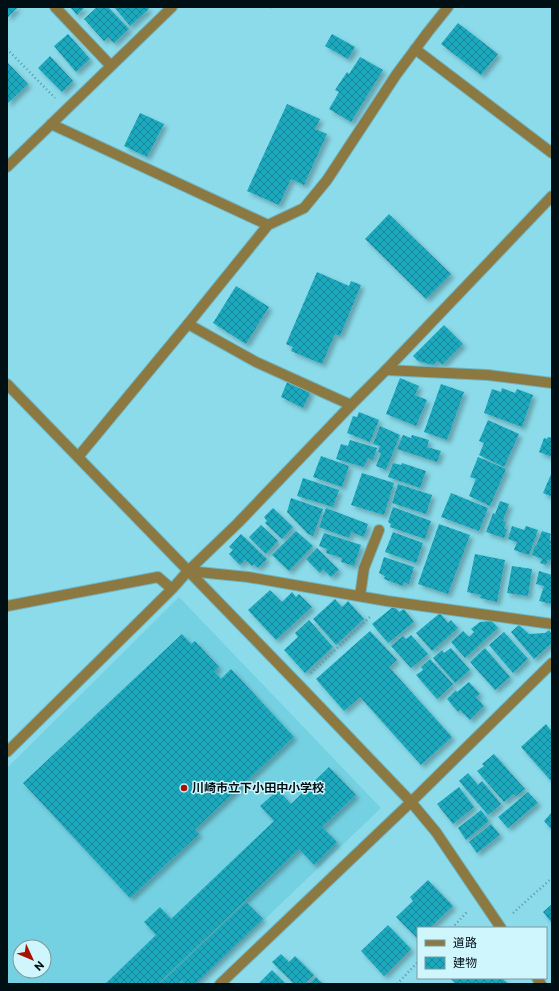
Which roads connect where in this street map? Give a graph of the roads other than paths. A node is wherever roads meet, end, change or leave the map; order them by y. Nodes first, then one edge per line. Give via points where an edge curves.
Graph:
1 (55, 7) edge
2 (172, 7) edge
3 (448, 7) edge
4 (415, 49) junction
5 (111, 66) junction
6 (52, 124) junction
7 (552, 153) edge
8 (7, 167) edge
9 (552, 196) edge
10 (268, 225) junction
11 (188, 324) junction
12 (386, 370) junction
13 (552, 382) edge
14 (7, 384) edge
15 (351, 405) junction
16 (78, 457) junction
17 (379, 530) dead end
18 (188, 571) junction
19 (172, 589) junction
20 (360, 596) junction
21 (7, 606) edge
22 (552, 624) edge
23 (552, 663) edge
24 (7, 752) edge
25 (411, 802) junction
26 (500, 927) edge
27 (220, 984) edge

1 - 5 street
2 - 5 street
3 - 4 street
4 - 7 street
4 - 10 street via 327,180 304,208
5 - 6 street
6 - 8 street
6 - 10 street
9 - 12 street
10 - 11 street
11 - 15 street via 256,362
11 - 16 street
12 - 13 street
12 - 15 street
14 - 16 street
15 - 18 street via 238,523
16 - 18 street
17 - 20 street via 364,568
18 - 19 street
18 - 20 street via 248,577
18 - 25 street
19 - 21 street via 158,577
19 - 24 street
20 - 22 street
23 - 25 street
25 - 26 street via 436,832
25 - 27 street

